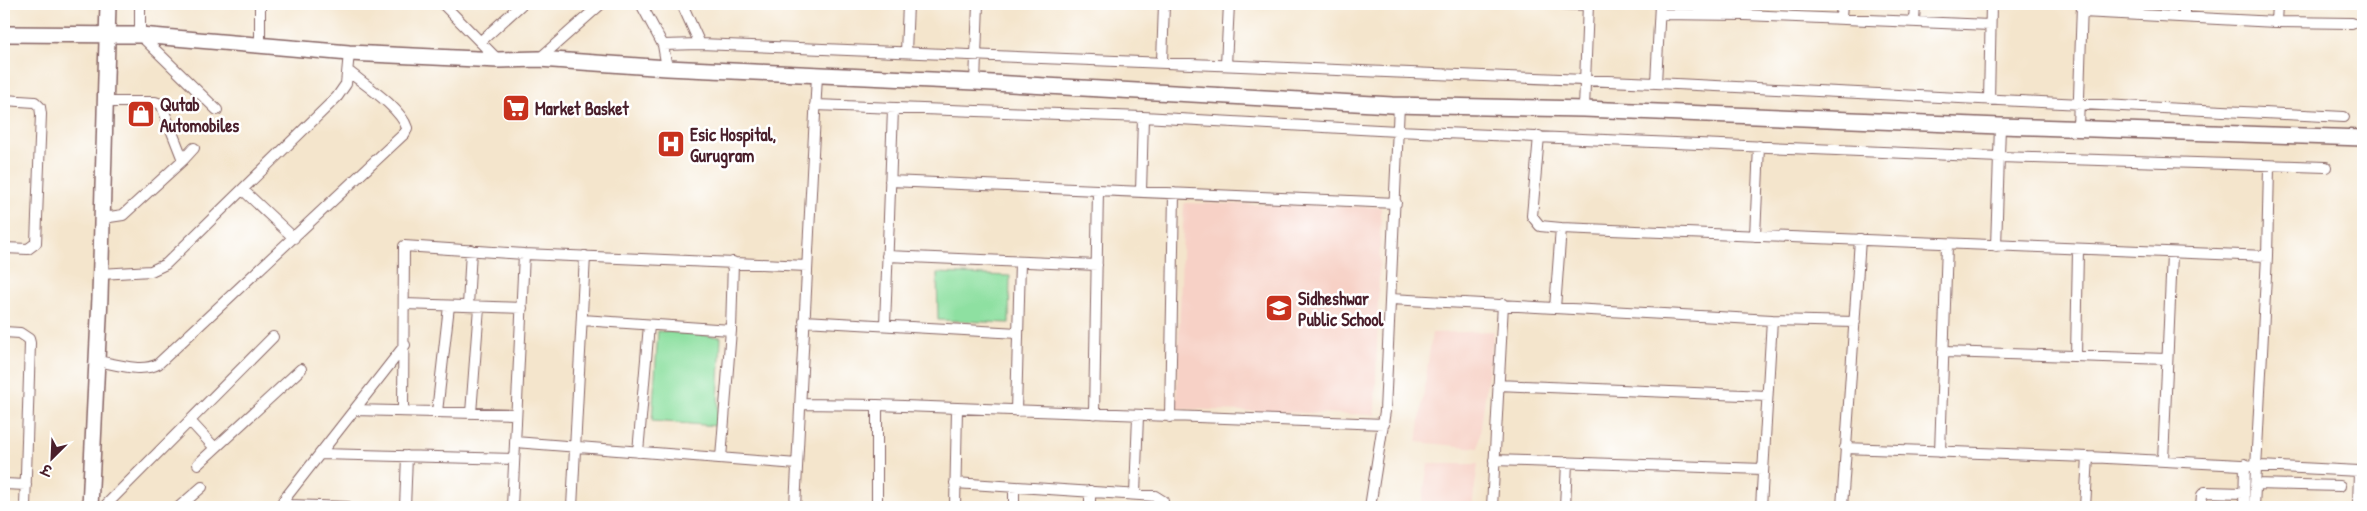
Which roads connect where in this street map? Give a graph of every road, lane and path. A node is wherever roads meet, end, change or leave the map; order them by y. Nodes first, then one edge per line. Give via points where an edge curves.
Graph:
1 (108, 4) edge
2 (140, 4) edge
3 (260, 4) edge
4 (443, 4) edge
5 (522, 4) edge
6 (601, 4) edge
7 (642, 4) edge
8 (682, 4) edge
9 (908, 4) edge
10 (978, 4) edge
11 (1164, 4) edge
12 (1229, 4) edge
13 (1561, 4) edge
14 (1588, 4) edge
15 (1745, 4) edge
16 (1842, 4) edge
17 (1915, 4) edge
18 (1991, 4) edge
19 (2184, 4) edge
20 (2277, 4) edge
21 (2082, 8) edge
22 (1660, 9) edge
23 (1745, 15) junction
24 (2184, 17) junction
25 (1841, 18) junction
26 (1914, 21) junction
27 (2276, 22) junction
28 (2352, 23) dead end
29 (1990, 25) junction
30 (4, 34) edge
31 (106, 36) junction
32 (140, 36) junction
33 (480, 42) junction
34 (700, 44) junction
35 (260, 45) junction
36 (663, 45) junction
37 (906, 52) junction
38 (349, 53) junction
39 (976, 54) junction
40 (498, 60) junction
41 (539, 60) junction
42 (1162, 62) junction
43 (1226, 65) junction
44 (667, 68) junction
45 (348, 71) junction
46 (817, 75) junction
47 (1585, 80) junction
48 (975, 82) junction
49 (1656, 83) junction
50 (4, 100) edge
51 (1989, 100) junction
52 (106, 102) junction
53 (2079, 103) junction
54 (815, 105) junction
55 (1399, 105) junction
56 (893, 109) junction
57 (1584, 109) junction
58 (217, 110) dead end
59 (1143, 117) junction
60 (2344, 117) dead end
61 (2000, 126) junction
62 (2078, 128) junction
63 (1397, 131) junction
64 (1540, 136) junction
65 (2363, 138) edge
66 (1759, 146) junction
67 (194, 148) dead end
68 (1999, 157) junction
69 (183, 160) junction
70 (2269, 167) junction
71 (2326, 167) dead end
72 (890, 181) junction
73 (244, 190) junction
74 (1098, 190) junction
75 (1141, 192) junction
76 (1174, 193) junction
77 (1396, 203) junction
78 (103, 218) junction
79 (1561, 228) junction
80 (1755, 236) junction
81 (294, 238) junction
82 (1860, 239) junction
83 (1947, 244) junction
84 (1996, 246) junction
85 (4, 248) edge
86 (471, 250) junction
87 (2078, 250) junction
88 (524, 254) junction
89 (2172, 254) junction
90 (585, 256) junction
91 (888, 256) junction
92 (2267, 256) junction
93 (733, 262) junction
94 (1020, 262) junction
95 (1097, 265) junction
96 (807, 266) junction
97 (101, 274) junction
98 (1391, 299) junction
99 (404, 304) junction
100 (1502, 304) junction
101 (448, 306) junction
102 (468, 306) junction
103 (479, 307) junction
104 (522, 308) junction
105 (1555, 308) junction
106 (582, 320) junction
107 (1772, 320) junction
108 (804, 321) junction
109 (1855, 322) junction
110 (650, 325) junction
111 (885, 325) junction
112 (731, 330) junction
113 (4, 332) edge
114 (1018, 333) junction
115 (273, 337) dead end
116 (405, 345) junction
117 (1943, 352) junction
118 (2076, 356) junction
119 (2167, 358) junction
120 (97, 361) junction
121 (301, 369) dead end
122 (1498, 385) junction
123 (1768, 396) junction
124 (800, 404) junction
125 (877, 405) junction
126 (957, 409) junction
127 (354, 410) junction
128 (403, 411) junction
129 (1016, 411) junction
130 (437, 412) junction
131 (471, 413) junction
132 (516, 414) junction
133 (1094, 414) junction
134 (1138, 416) junction
135 (1170, 417) junction
136 (190, 421) junction
137 (1384, 424) junction
138 (515, 442) junction
139 (575, 447) junction
140 (215, 448) junction
141 (1845, 448) junction
142 (638, 452) junction
143 (1940, 452) junction
144 (321, 454) junction
145 (407, 456) junction
146 (2088, 457) junction
147 (721, 458) junction
148 (514, 459) junction
149 (1494, 460) junction
150 (2163, 461) junction
151 (1566, 462) junction
152 (198, 464) dead end
153 (797, 464) junction
154 (2250, 464) junction
155 (1763, 469) junction
156 (955, 483) junction
157 (4, 484) edge
158 (2255, 484) junction
159 (26, 485) junction
160 (2340, 486) dead end
161 (202, 487) dead end
162 (1014, 488) junction
163 (1090, 491) junction
164 (2244, 493) junction
165 (1135, 494) junction
166 (25, 507) edge
167 (90, 507) edge
168 (104, 507) edge
169 (179, 507) edge
170 (348, 507) edge
171 (405, 507) edge
172 (512, 507) edge
173 (572, 507) edge
174 (795, 507) edge
175 (877, 507) edge
176 (955, 507) edge
177 (1014, 507) edge
178 (1090, 507) edge
179 (1163, 507) edge
180 (1370, 507) edge
181 (1492, 507) edge
182 (1565, 507) edge
183 (1761, 507) edge
184 (1842, 507) edge
185 (2085, 507) edge
186 (2202, 507) edge
187 (2244, 507) edge
188 (2254, 507) edge
189 (2358, 507) edge

1 - 31 street
2 - 32 street
3 - 35 street
4 - 33 street
5 - 33 street
6 - 41 street
7 - 36 street
8 - 34 street
9 - 37 street
10 - 39 street
11 - 42 street
12 - 43 street
13 - 14 street
14 - 47 street
15 - 23 street
16 - 25 street
17 - 26 street
18 - 29 street
19 - 24 street
20 - 27 street
21 - 24 street
21 - 53 street
22 - 23 street
22 - 49 street
23 - 25 street
24 - 27 street
25 - 26 street
26 - 29 street
27 - 28 street
29 - 51 street
30 - 31 street
31 - 32 street
31 - 52 street
32 - 35 street
32 - 58 street
33 - 40 street
34 - 36 street
34 - 37 street
35 - 38 street
36 - 44 street
37 - 39 street
38 - 40 street
38 - 45 street
39 - 42 street
39 - 48 street
40 - 41 street
41 - 44 street
42 - 43 street
43 - 47 street
44 - 46 street
45 - 73 street via 346,84 337,97
45 - 81 street via 392,107 407,128
46 - 48 street
46 - 54 street
47 - 49 street
47 - 57 street
48 - 55 street
49 - 51 street
50 - 85 street via 36,102 41,114 36,243 28,249
51 - 53 street
52 - 69 street via 161,104
52 - 78 street
53 - 60 street
53 - 62 street
54 - 56 street
54 - 96 street
55 - 57 street
55 - 63 street
56 - 59 street
56 - 72 street
57 - 61 street
59 - 63 street
59 - 75 street
61 - 62 street
61 - 68 street
62 - 65 street
63 - 64 street
63 - 77 street
64 - 66 street
64 - 79 street via 1532,216 1540,226
66 - 68 street
66 - 80 street
67 - 69 street
68 - 70 street
68 - 84 street
69 - 78 street via 123,215
70 - 71 street
70 - 92 street
72 - 74 street
72 - 91 street
73 - 81 street
73 - 97 street via 160,268
74 - 75 street
74 - 95 street
75 - 76 street
76 - 77 street
76 - 135 street
77 - 98 street
78 - 97 street
79 - 80 street
79 - 105 street
80 - 82 street
81 - 120 street via 152,368
82 - 83 street
82 - 109 street
83 - 84 street
83 - 117 street
84 - 87 street
86 - 88 street
86 - 99 street via 404,246
86 - 102 street
87 - 89 street
87 - 118 street
88 - 90 street
88 - 104 street
89 - 92 street
89 - 119 street
90 - 93 street
90 - 106 street
91 - 94 street
91 - 111 street
92 - 154 street
93 - 96 street
93 - 112 street
94 - 95 street
94 - 114 street
95 - 133 street
96 - 108 street
97 - 120 street
98 - 100 street
98 - 137 street
99 - 101 street
99 - 116 street
100 - 105 street
100 - 122 street
101 - 102 street
101 - 130 street
102 - 103 street
103 - 104 street
103 - 131 street
104 - 132 street
105 - 107 street
106 - 110 street
106 - 139 street
107 - 109 street
107 - 123 street
108 - 111 street
108 - 124 street
109 - 141 street
110 - 112 street
110 - 142 street
111 - 114 street
112 - 147 street
113 - 159 street via 20,333 29,339 30,344
114 - 129 street
115 - 136 street
116 - 127 street
116 - 128 street
117 - 118 street
117 - 143 street
118 - 119 street
119 - 150 street
120 - 167 street
121 - 140 street
122 - 123 street
122 - 149 street
123 - 155 street
124 - 125 street
124 - 153 street
125 - 126 street
125 - 175 street
126 - 129 street
126 - 156 street
127 - 128 street
127 - 144 street
128 - 130 street
129 - 133 street
130 - 131 street
131 - 132 street
132 - 138 street
133 - 134 street
134 - 135 street
134 - 165 street
135 - 137 street
136 - 140 street
136 - 168 street
137 - 180 street
138 - 139 street
138 - 148 street
139 - 142 street
139 - 173 street
140 - 152 street
141 - 143 street
141 - 184 street
142 - 147 street
143 - 146 street
144 - 145 street
144 - 170 street via 283,502 289,505
145 - 148 street
145 - 171 street
146 - 150 street
146 - 185 street
147 - 153 street
148 - 172 street
149 - 151 street
149 - 181 street
150 - 154 street
151 - 155 street
151 - 182 street
153 - 174 street
154 - 158 street
154 - 164 street
154 - 189 street via 2359,471
155 - 183 street
156 - 162 street
156 - 176 street
157 - 159 street
158 - 160 street
158 - 188 street
159 - 166 street
161 - 169 street
162 - 163 street
162 - 177 street
163 - 165 street
163 - 178 street
164 - 186 street via 2205,492
164 - 187 street
165 - 179 street via 1159,498

